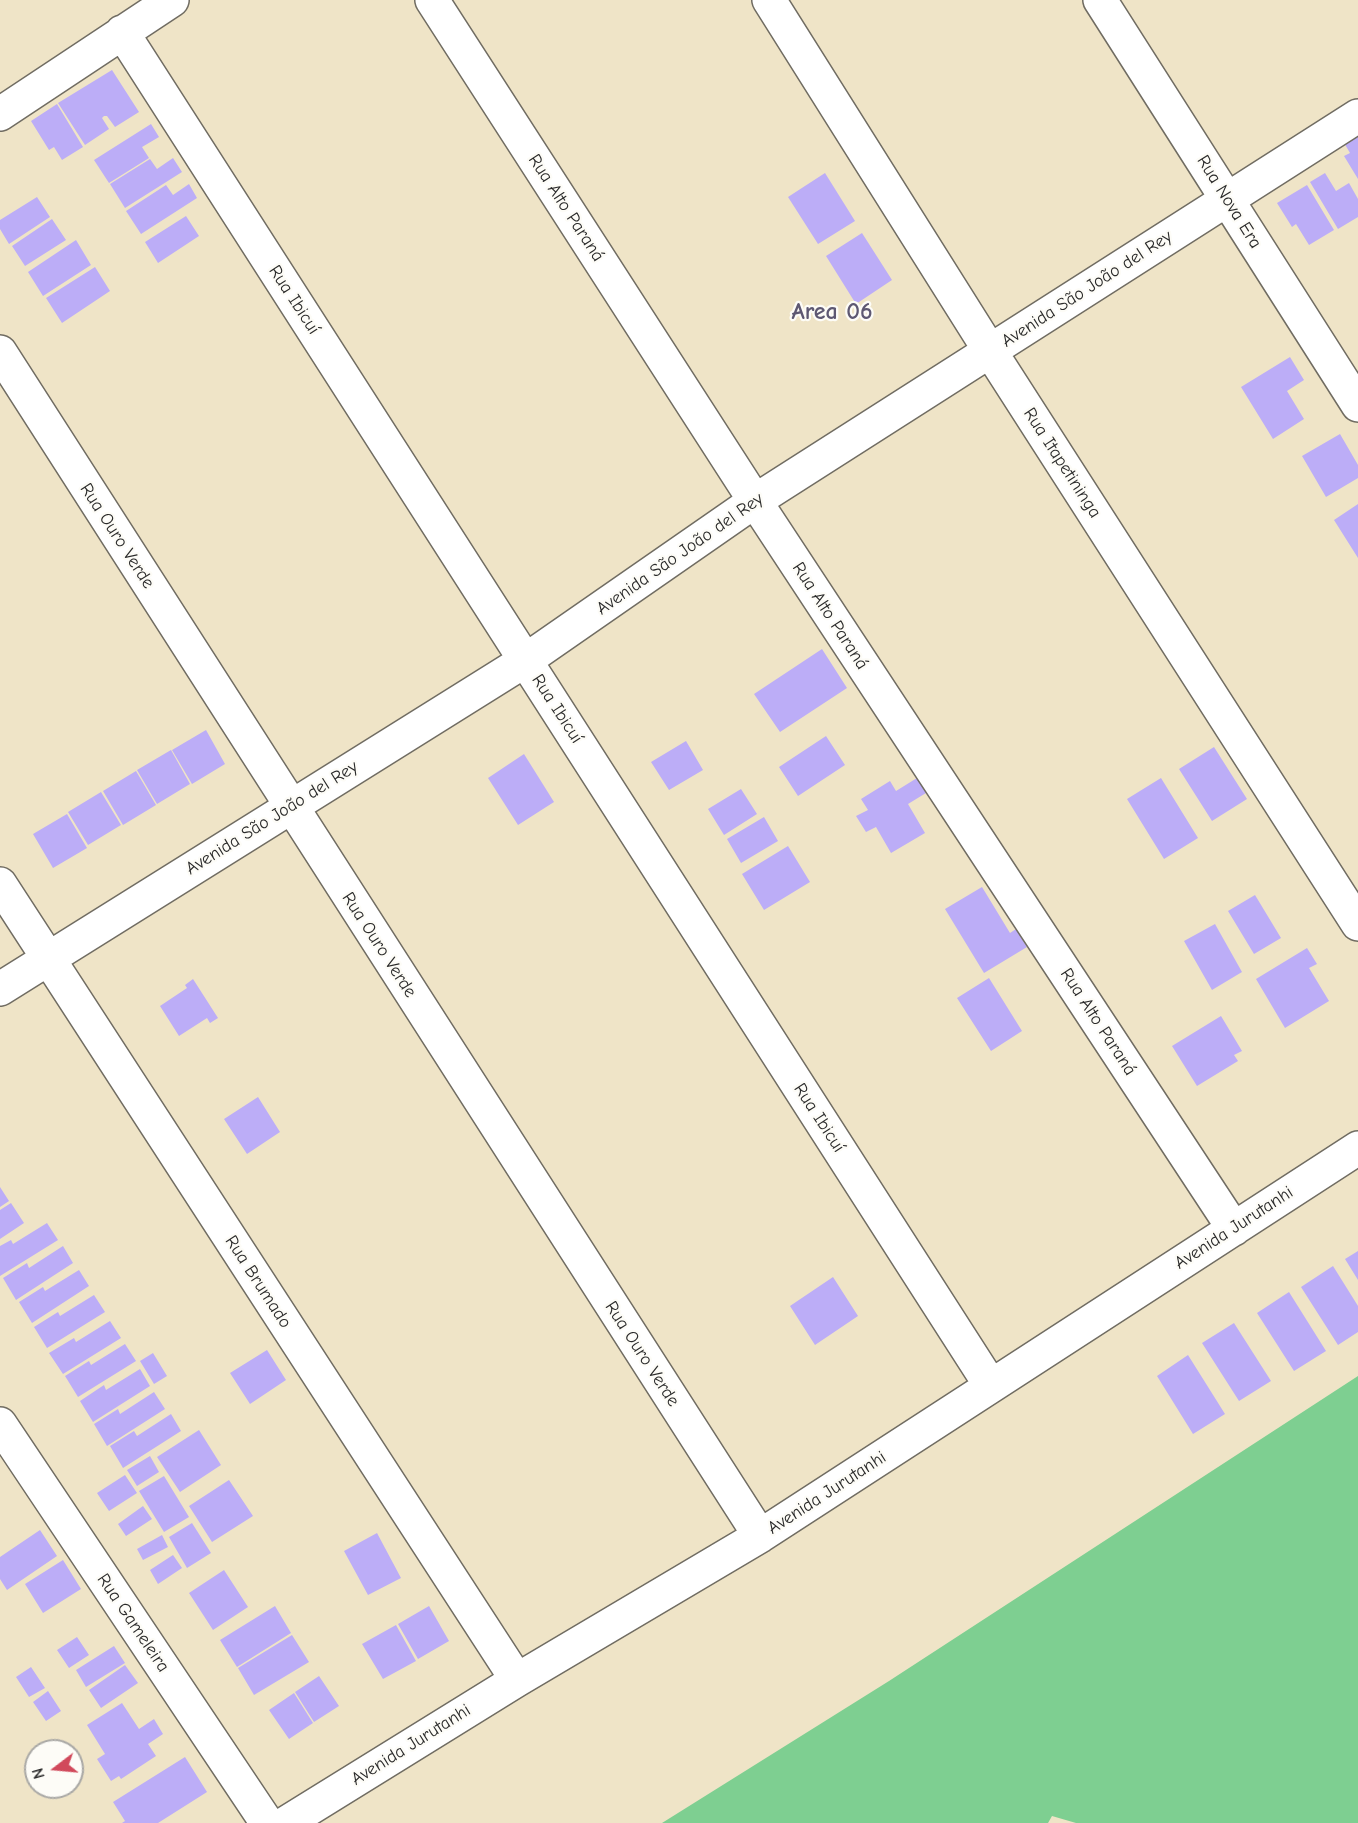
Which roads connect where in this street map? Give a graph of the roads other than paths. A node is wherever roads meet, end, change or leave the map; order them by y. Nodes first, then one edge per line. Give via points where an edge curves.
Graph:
1 (172, 0) edge
2 (432, 0) edge
3 (769, 0) edge
4 (1100, 0) edge
5 (122, 32) junction
6 (0, 114) edge
7 (1358, 116) edge
8 (1227, 199) junction
9 (990, 351) junction
10 (0, 352) edge
11 (1358, 405) edge
12 (755, 501) junction
13 (526, 660) junction
14 (290, 807) junction
15 (0, 884) edge
16 (1358, 924) edge
17 (49, 960) junction
18 (0, 989) edge
19 (1358, 1148) edge
20 (1234, 1229) junction
21 (992, 1386) junction
22 (0, 1424) edge
23 (760, 1536) junction
24 (518, 1680) junction
25 (267, 1823) edge
26 (286, 1823) edge

1 - 5 street
2 - 12 street, Rua Alto Paraná
3 - 9 street, Rua Itapetininga
4 - 8 street, Rua Nova Era
5 - 6 street
5 - 13 street, Rua Ibicuí
7 - 8 street, Avenida São João del Rey
8 - 9 street, Avenida São João del Rey
8 - 11 street, Rua Nova Era
9 - 12 street, Avenida São João del Rey
9 - 16 street, Rua Itapetininga
10 - 14 street, Rua Ouro Verde
12 - 13 street, Avenida São João del Rey
12 - 20 street, Rua Alto Paraná
13 - 14 street, Avenida São João del Rey
13 - 21 street, Rua Ibicuí
14 - 17 street, Avenida São João del Rey
14 - 23 street, Rua Ouro Verde
15 - 17 street, Rua Brumado
17 - 18 street, Avenida São João del Rey
17 - 24 street, Rua Brumado
19 - 20 street, Avenida Jurutanhi
20 - 21 street, Avenida Jurutanhi
21 - 23 street, Avenida Jurutanhi
22 - 25 street, Rua Gameleira
23 - 24 street, Avenida Jurutanhi
24 - 26 street, Avenida Jurutanhi

